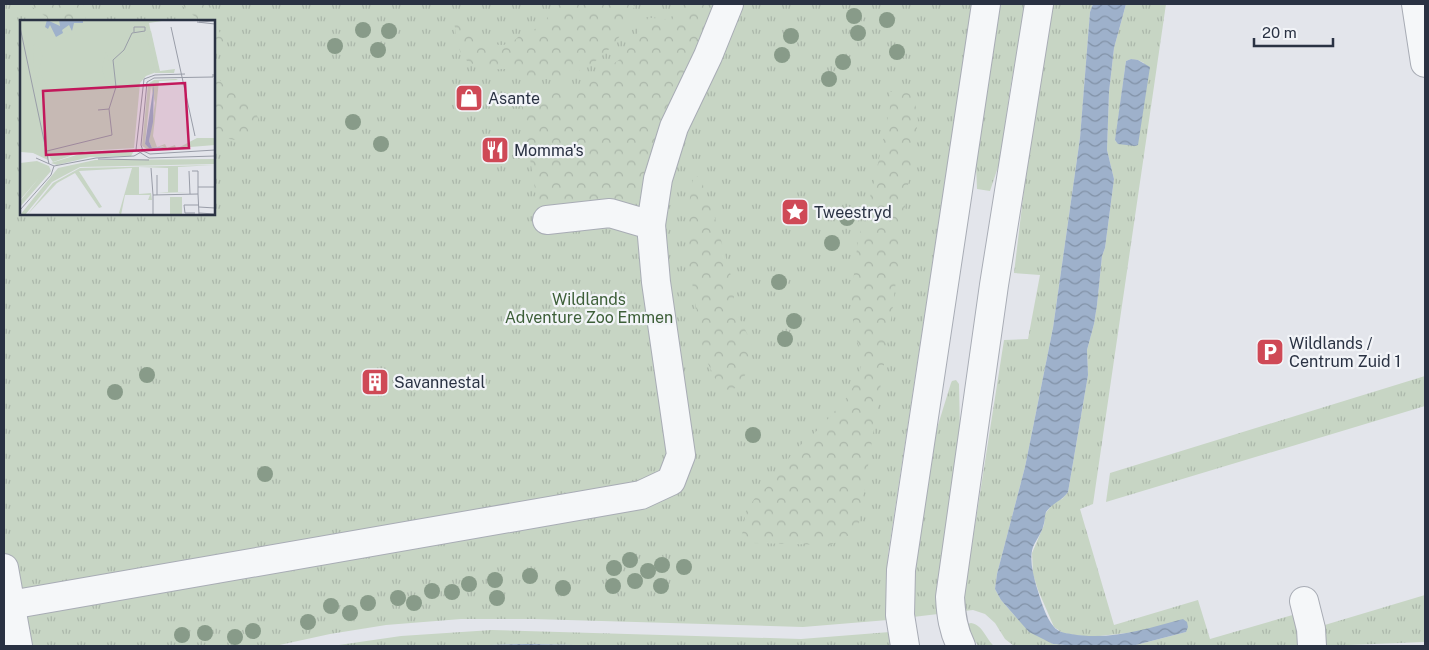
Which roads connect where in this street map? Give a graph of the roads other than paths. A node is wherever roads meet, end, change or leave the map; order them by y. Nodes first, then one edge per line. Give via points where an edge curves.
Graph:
1 (729, 4) edge
2 (986, 4) edge
3 (1039, 4) edge
4 (1416, 4) edge
5 (1425, 63) edge
6 (548, 220) dead end
7 (651, 225) junction
8 (4, 568) edge
9 (1304, 601) dead end
10 (10, 605) junction
11 (18, 646) edge
12 (905, 646) edge
13 (961, 646) edge
14 (1312, 646) edge

1 - 7 street via 674,127 658,179
2 - 12 street via 902,562 899,593
3 - 13 street via 994,285 950,597 951,618
4 - 5 street
6 - 7 street via 610,213
7 - 10 street via 681,455 671,481 641,495
8 - 10 street
9 - 14 street
10 - 11 street

